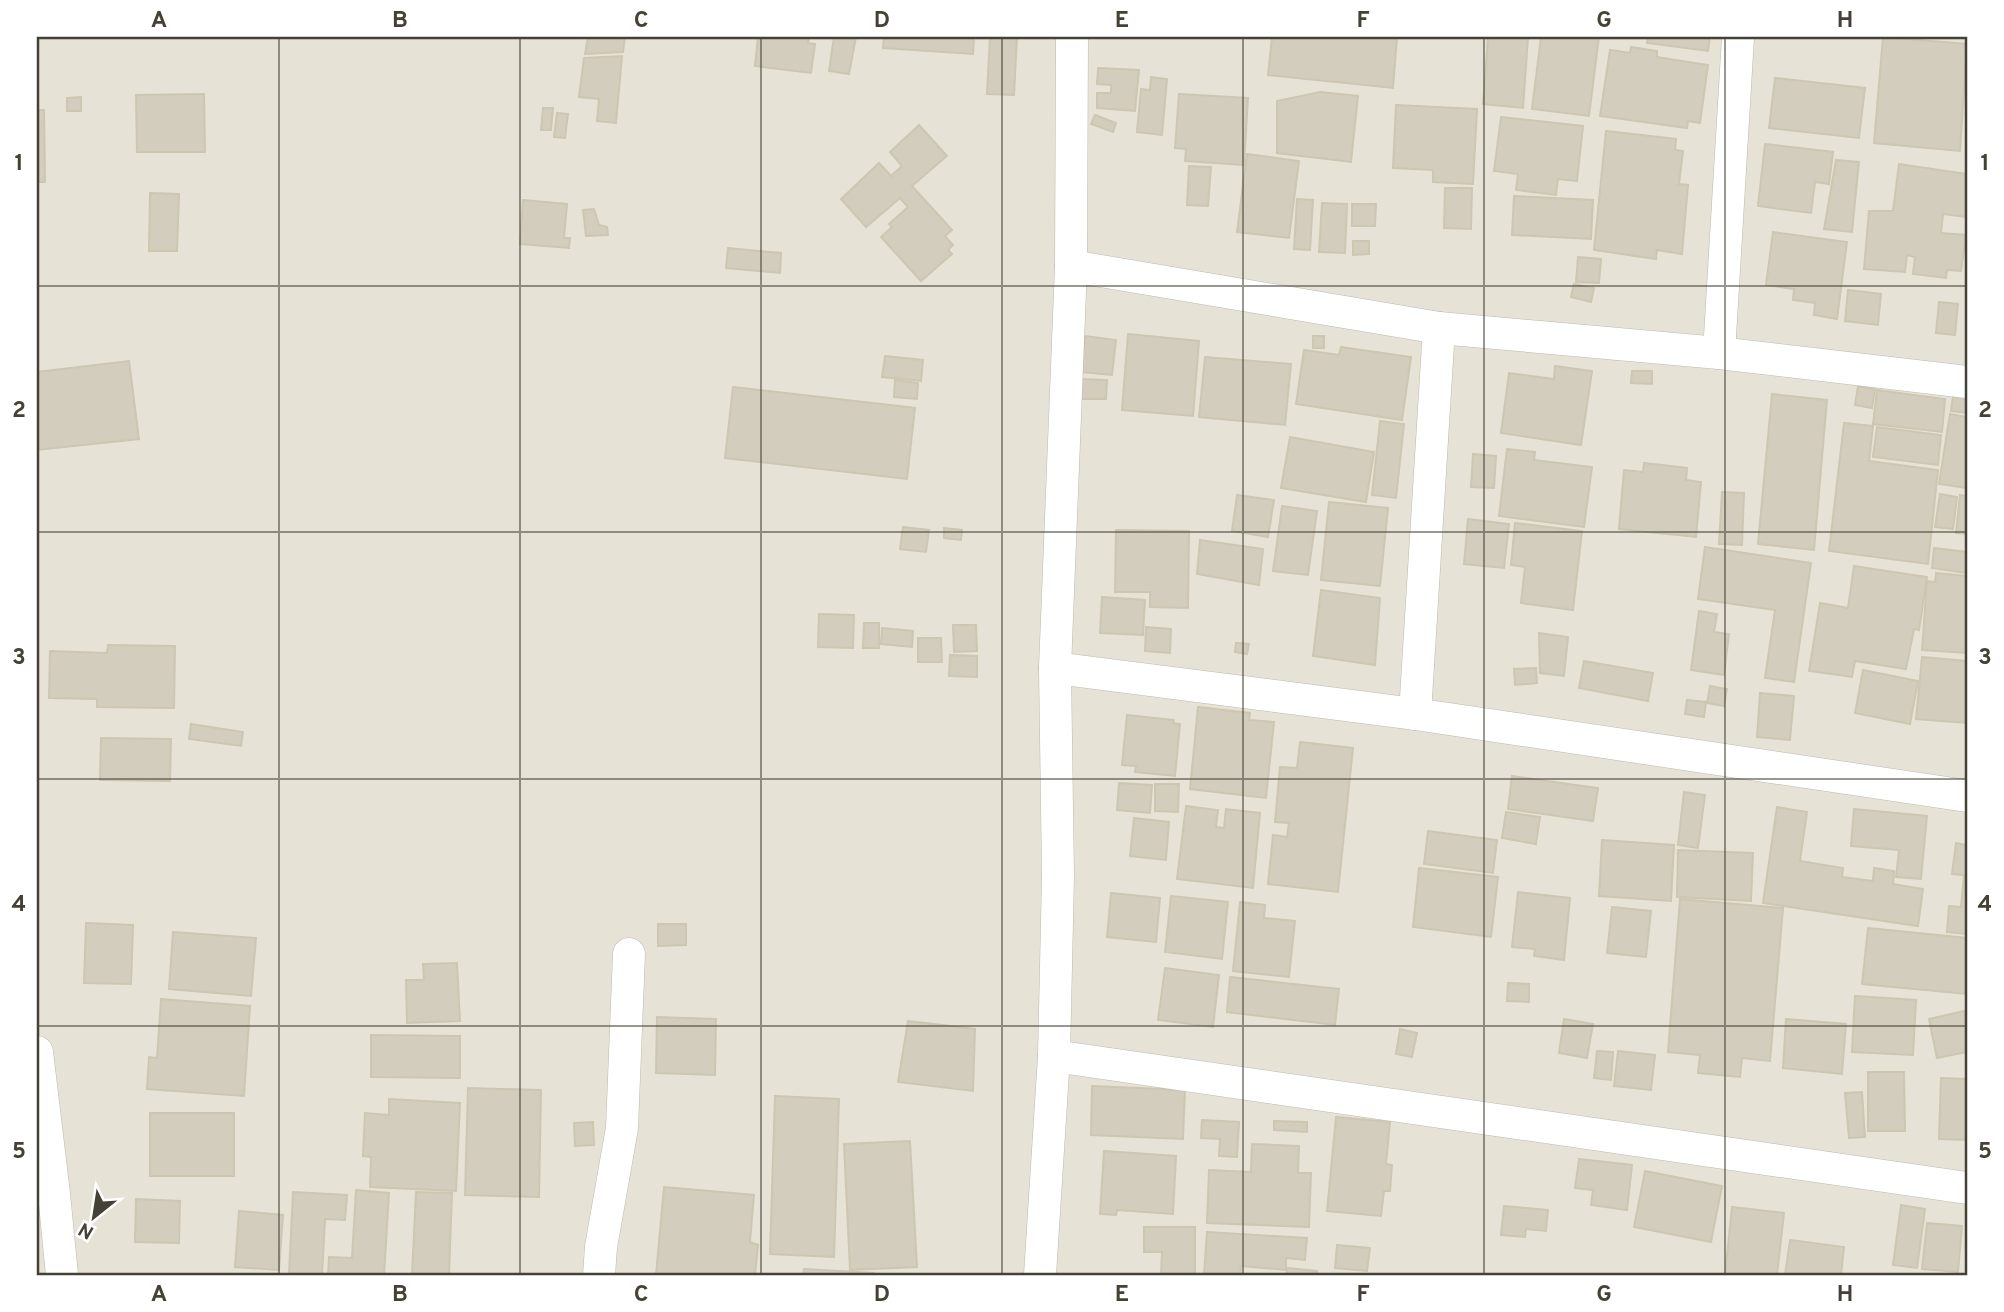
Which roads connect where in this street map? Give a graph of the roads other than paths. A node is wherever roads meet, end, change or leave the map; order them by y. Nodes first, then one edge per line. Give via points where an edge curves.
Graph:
1 (1072, 37) edge
2 (1738, 37) edge
3 (1071, 266) junction
4 (1439, 328) junction
5 (1719, 353) junction
6 (1967, 382) edge
7 (1055, 668) junction
8 (1415, 714) junction
9 (1967, 796) edge
10 (629, 954) dead end
11 (37, 1052) edge
12 (1054, 1056) junction
13 (1967, 1188) edge
14 (62, 1275) edge
15 (599, 1275) edge
16 (1040, 1275) edge

1 - 3 street
2 - 5 street
3 - 4 street
3 - 7 street
4 - 5 street
4 - 8 street
5 - 6 street
7 - 8 street
7 - 12 street via 1058,877
8 - 9 street
10 - 15 street via 622,1128
11 - 14 street
12 - 13 street
12 - 16 street

